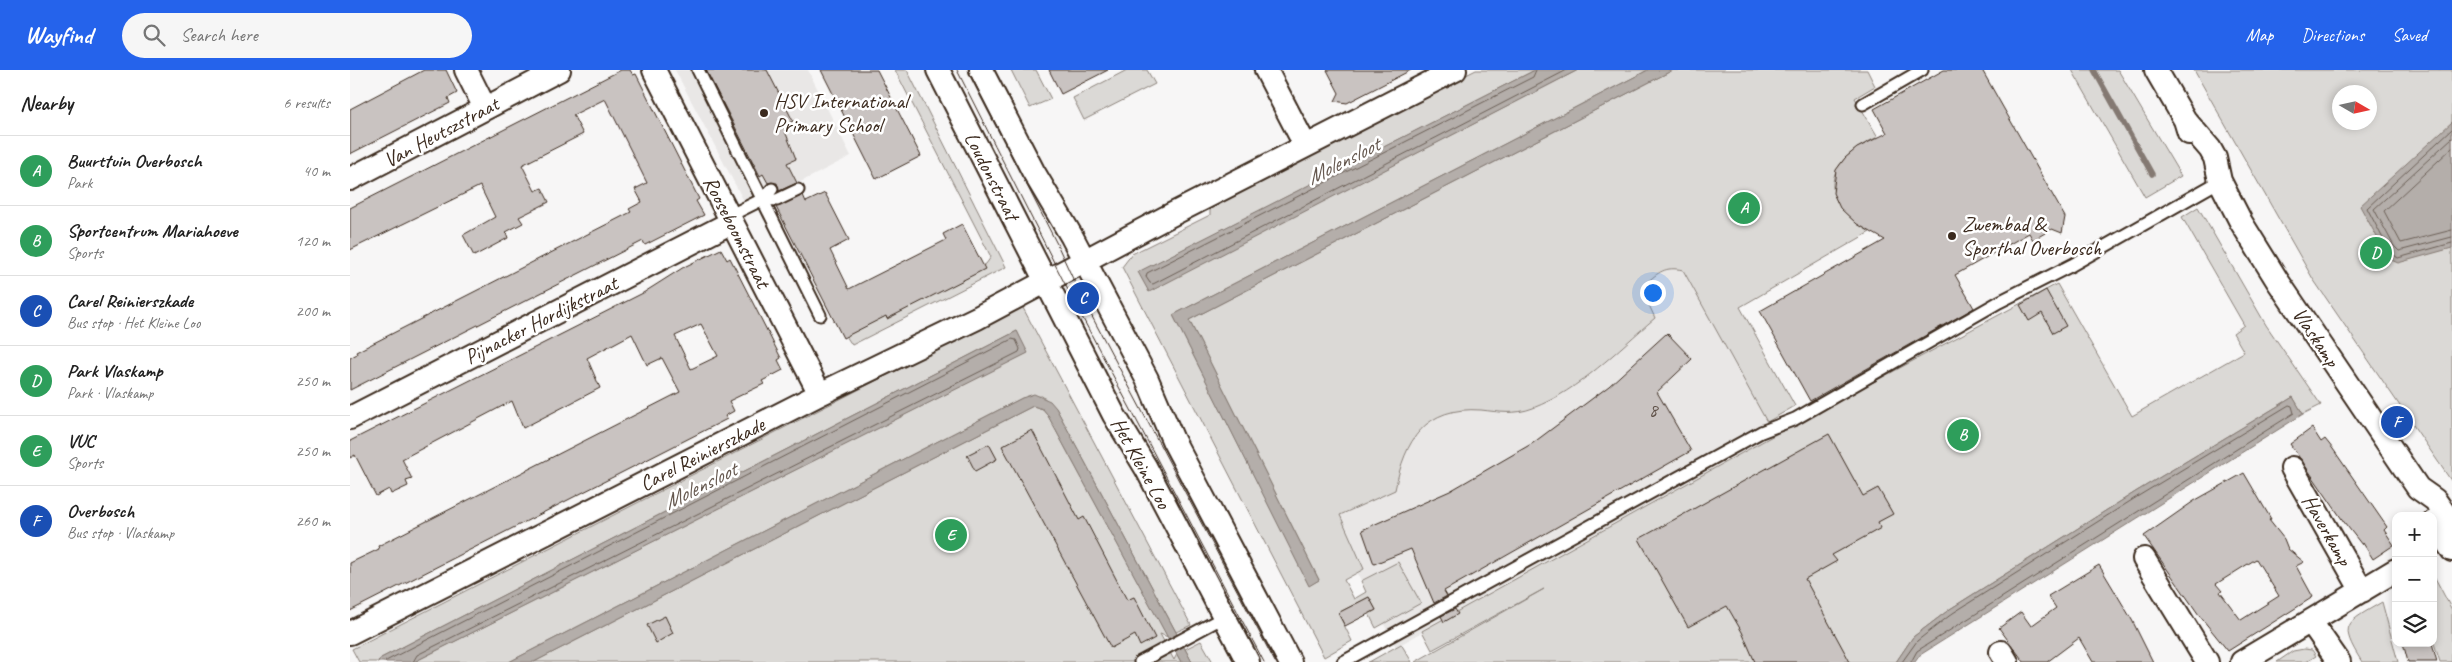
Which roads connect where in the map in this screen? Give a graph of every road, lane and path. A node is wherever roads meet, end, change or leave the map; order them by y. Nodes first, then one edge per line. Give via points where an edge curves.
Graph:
1 (466, 70) edge
2 (559, 70) edge
3 (654, 70) edge
4 (698, 70) edge
5 (938, 70) edge
6 (982, 70) edge
7 (1266, 70) edge
8 (1455, 70) edge
9 (1922, 70) edge
10 (2156, 70) edge
11 (1864, 104) dead end
12 (485, 108) junction
13 (1305, 145) junction
14 (350, 179) edge
15 (2220, 181) junction
16 (772, 189) dead end
17 (798, 190) dead end
18 (763, 199) junction
19 (730, 219) junction
20 (1085, 262) junction
21 (1045, 282) junction
22 (820, 315) dead end
23 (820, 394) junction
24 (350, 418) edge
25 (2292, 468) dead end
26 (2418, 488) junction
27 (2426, 512) edge
28 (2445, 536) edge
29 (2144, 560) dead end
30 (2392, 572) edge
31 (2362, 591) junction
32 (1224, 618) junction
33 (2311, 622) junction
34 (1270, 626) junction
35 (350, 633) edge
36 (1237, 642) junction
37 (1140, 662) edge
38 (1248, 662) edge
39 (1290, 662) edge
40 (1343, 662) edge
41 (2207, 662) edge
42 (2242, 662) edge
43 (2339, 662) edge

1 - 12 street
2 - 12 street, Van Heutszstraat
3 - 19 street, Rooseboomstraat
4 - 18 lane
5 - 21 street, Loudonstraat
6 - 20 street, Loudonstraat via 1033,171
7 - 13 street
8 - 13 street, Carel Reinierszkade
9 - 11 lane
10 - 15 street, Vlaskamp via 2185,120 2206,142 2215,158
12 - 14 street, Van Heutszstraat
13 - 20 street, Carel Reinierszkade
15 - 26 street, Vlaskamp via 2277,280
15 - 40 lane via 1795,419 1762,432
16 - 18 lane
17 - 18 lane via 777,200
18 - 19 lane
18 - 22 lane
19 - 23 street, Rooseboomstraat
19 - 24 street, Pijnacker Hordijkstraat
20 - 21 street, Carel Reinierszkade
20 - 34 street, Het Kleine Loo
21 - 23 street, Carel Reinierszkade
21 - 32 street, Het Kleine Loo
23 - 35 street, Carel Reinierszkade
25 - 31 street, Haverkamp
26 - 27 street, Vlaskamp
26 - 28 street, Vlaskamp via 2435,500
29 - 41 street
30 - 31 street, Haverkamp
31 - 33 street, Haverkamp
32 - 36 street, Het Kleine Loo
32 - 37 lane
33 - 42 street, Haverkamp
33 - 43 street
34 - 36 street
34 - 39 street, Het Kleine Loo
36 - 38 street, Het Kleine Loo

